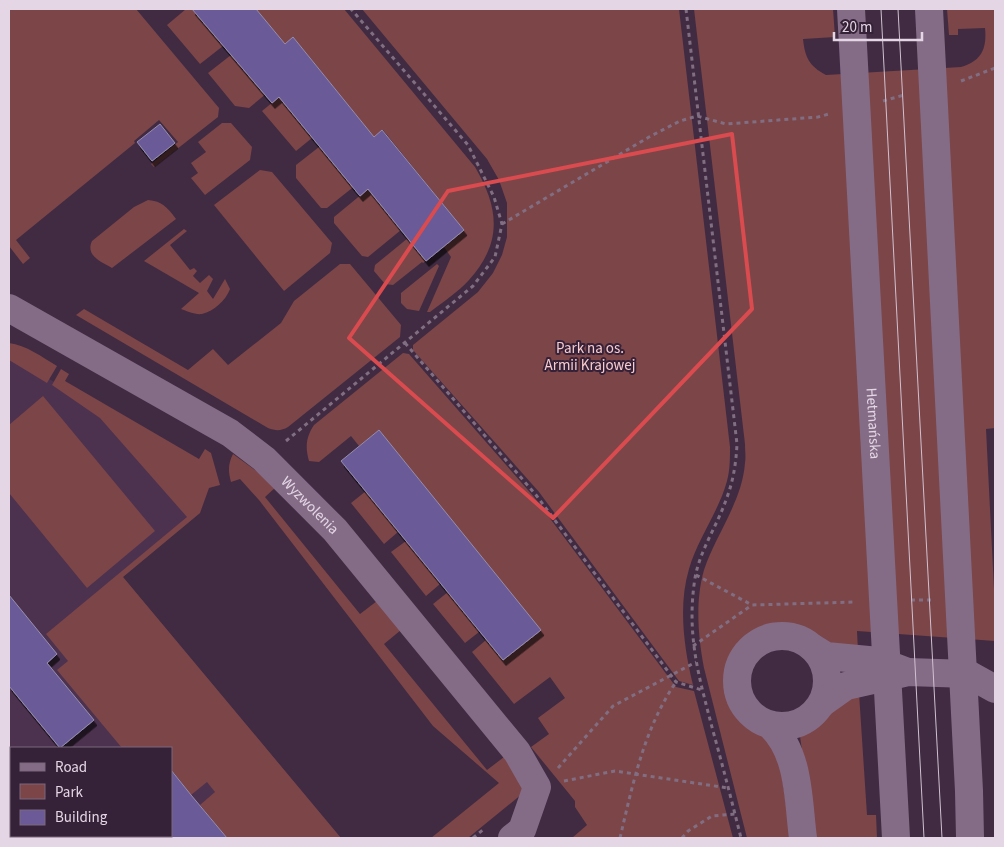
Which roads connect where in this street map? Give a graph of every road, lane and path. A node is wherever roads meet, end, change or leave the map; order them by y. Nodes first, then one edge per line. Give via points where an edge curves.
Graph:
1 (351, 9) edge
2 (686, 9) edge
3 (851, 9) edge
4 (929, 9) edge
5 (697, 116) junction
6 (502, 224) junction
7 (9, 308) edge
8 (405, 343) junction
9 (264, 460) junction
10 (696, 575) junction
11 (937, 599) dead end
12 (908, 600) dead end
13 (859, 602) dead end
14 (752, 605) junction
15 (693, 646) junction
16 (813, 648) junction
17 (696, 662) junction
18 (995, 664) edge
19 (908, 672) junction
20 (671, 674) junction
21 (968, 674) junction
22 (676, 682) junction
23 (995, 689) edge
24 (702, 690) junction
25 (822, 703) junction
26 (771, 726) junction
27 (635, 774) junction
28 (537, 787) junction
29 (728, 788) junction
30 (735, 814) junction
31 (688, 831) junction
32 (512, 838) edge
33 (620, 838) edge
34 (682, 838) edge
35 (687, 838) edge
36 (741, 838) edge
37 (803, 838) edge
38 (896, 838) edge
39 (970, 838) edge

1 - 6 path via 468,145 494,196
2 - 5 path
3 - 38 street, Hetmańska
4 - 39 street
5 - 6 path via 648,137
5 - 10 path via 737,459 726,501 702,552
6 - 8 path via 495,257 474,286
7 - 9 street, Wyzwolenia via 230,433
8 - 9 path
8 - 20 path via 536,495
9 - 28 street, Wyzwolenia via 335,530 517,752
10 - 14 path
10 - 15 path via 691,608
11 - 12 path
13 - 14 path
14 - 15 path
15 - 17 path
16 - 19 street via 826,656 879,661
16 - 25 street via 825,668 827,680
16 - 26 street via 798,639 768,638 749,650 742,660 736,683 738,694 743,705 760,722
17 - 20 path
17 - 24 path
18 - 21 street via 982,666
19 - 21 street
19 - 25 street via 846,686
20 - 22 path
20 - 28 path via 613,706
21 - 23 street
22 - 24 path
22 - 27 path via 653,721
24 - 29 path
25 - 26 street via 806,720 795,725
26 - 37 street via 789,751
27 - 28 path via 615,771
27 - 29 path
27 - 33 path
28 - 32 street via 522,830
29 - 30 path
30 - 31 path via 712,816
30 - 36 path
31 - 34 path
31 - 35 path

